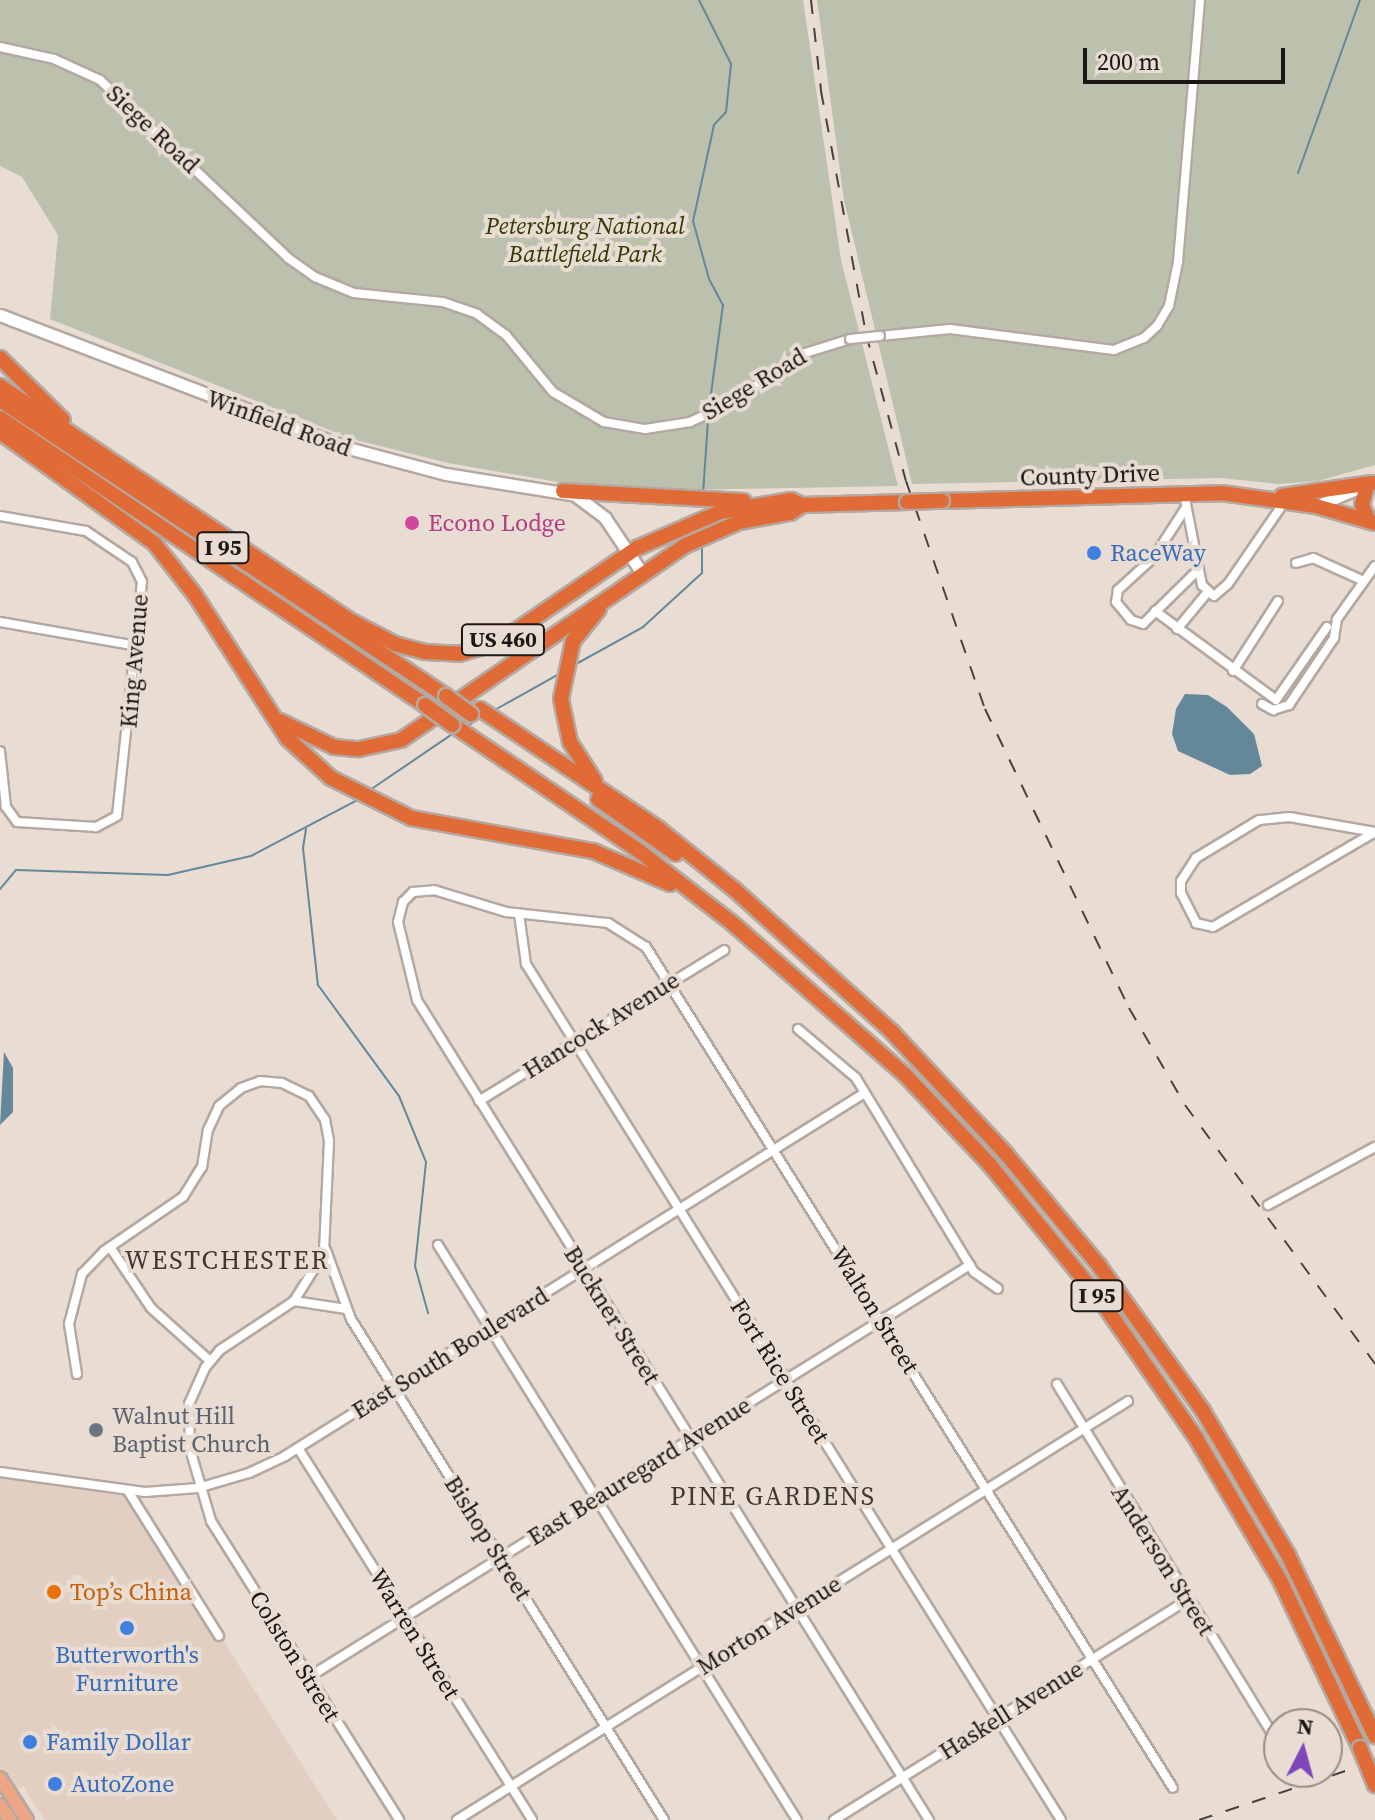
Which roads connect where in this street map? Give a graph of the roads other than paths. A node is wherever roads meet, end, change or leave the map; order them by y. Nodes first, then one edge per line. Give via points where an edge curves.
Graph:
1 (1200, 0) edge
2 (0, 47) edge
3 (2, 317) edge
4 (0, 358) edge
5 (0, 386) edge
6 (0, 400) edge
7 (0, 418) edge
8 (0, 435) edge
9 (86, 443) junction
10 (1371, 483) edge
11 (563, 491) junction
12 (1184, 494) junction
13 (1265, 498) junction
14 (1285, 501) junction
15 (760, 503) junction
16 (803, 505) junction
17 (1316, 506) junction
18 (1185, 509) junction
19 (0, 516) edge
20 (1372, 521) edge
21 (628, 553) junction
22 (1296, 563) dead end
23 (1375, 566) edge
24 (1198, 570) junction
25 (635, 577) junction
26 (1364, 581) junction
27 (1207, 593) junction
28 (1278, 601) dead end
29 (1155, 611) junction
30 (0, 622) edge
31 (358, 625) junction
32 (1327, 627) dead end
33 (1177, 629) junction
34 (137, 646) junction
35 (1233, 671) junction
36 (450, 694) junction
37 (1262, 704) dead end
38 (265, 707) junction
39 (476, 711) junction
40 (0, 751) edge
41 (602, 790) junction
42 (1375, 832) edge
43 (519, 914) junction
44 (731, 922) junction
45 (782, 934) junction
46 (724, 950) dead end
47 (669, 981) junction
48 (798, 1029) dead end
49 (573, 1040) junction
50 (863, 1094) junction
51 (479, 1101) junction
52 (1375, 1147) edge
53 (774, 1150) junction
54 (1268, 1205) dead end
55 (679, 1210) junction
56 (438, 1245) dead end
57 (110, 1247) junction
58 (325, 1249) junction
59 (970, 1265) junction
60 (584, 1270) junction
61 (998, 1289) dead end
62 (294, 1301) junction
63 (346, 1309) junction
64 (880, 1320) junction
65 (489, 1329) junction
66 (210, 1361) junction
67 (77, 1374) dead end
68 (786, 1380) junction
69 (1057, 1384) dead end
70 (394, 1388) junction
71 (1128, 1401) dead end
72 (1080, 1429) junction
73 (690, 1439) junction
74 (298, 1448) junction
75 (0, 1472) edge
76 (198, 1488) junction
77 (986, 1489) junction
78 (128, 1491) junction
79 (595, 1499) junction
80 (892, 1548) junction
81 (500, 1558) junction
82 (1188, 1600) junction
83 (796, 1608) junction
84 (405, 1617) junction
85 (219, 1636) dead end
86 (1092, 1659) junction
87 (701, 1667) junction
88 (309, 1677) junction
89 (997, 1718) junction
90 (1263, 1720) edge
91 (606, 1727) junction
92 (1375, 1736) edge
93 (0, 1778) edge
94 (902, 1778) junction
95 (1375, 1785) edge
96 (511, 1787) junction
97 (1173, 1788) dead end
98 (0, 1805) edge
99 (8, 1819) edge
100 (27, 1820) edge
101 (399, 1820) edge
102 (457, 1820) edge
103 (532, 1820) edge
104 (664, 1820) edge
105 (797, 1820) edge
106 (834, 1820) edge
107 (929, 1820) edge
108 (1061, 1820) edge

1 - 2 street, Siege Road, bridge via 1173,294 1157,326 1144,338 1114,350 950,329 850,339 799,355 733,402 690,422 645,429 604,422 553,392 506,335 477,314 443,302 354,293 315,277 288,258 100,80 54,59
3 - 11 main road, Winfield Road via 348,448 446,474
4 - 9 highway
5 - 9 highway, US 460
6 - 36 highway, I 95
7 - 44 highway, I 95, bridge via 639,851
8 - 38 highway, US 460 via 114,509 168,557
9 - 31 highway, US 460
10 - 13 highway
10 - 17 main road
10 - 20 highway via 1362,505
11 - 15 highway
11 - 21 main road via 593,506
12 - 13 highway, County Drive / US 460
12 - 16 highway, County Drive / US 460, bridge
12 - 18 street
13 - 14 highway, County Drive / US 460
14 - 17 highway, County Drive / US 460
14 - 27 street via 1228,584 1218,594
15 - 16 highway, County Drive / US 460 via 791,500
15 - 21 highway, County Drive / US 460 via 697,519
16 - 25 highway, County Drive / US 460 via 704,536
17 - 20 highway, County Drive / US 460
18 - 24 street
18 - 29 street via 1154,557 1116,594 1120,609 1140,625
19 - 34 street, King Avenue via 86,531 132,562 142,582
21 - 25 main road
21 - 31 highway, US 460 via 512,635 471,652 410,649
22 - 26 street via 1313,558
23 - 26 street
24 - 27 street
24 - 29 street
25 - 38 highway, US 460 via 428,725 391,743 359,749 321,743 295,732
25 - 41 highway via 577,634 561,684 570,742
26 - 37 street via 1289,705 1273,710
27 - 33 street
28 - 35 street
29 - 33 street
30 - 34 street
31 - 36 highway
32 - 35 street via 1280,699 1270,698
33 - 35 street
34 - 40 street, King Avenue via 120,810 112,822 96,827 33,826 12,818
36 - 39 highway
38 - 44 highway via 316,766 390,810 428,823 619,859
39 - 41 highway
39 - 45 highway, I 95
41 - 45 highway via 692,855
42 - 42 street via 1213,927 1196,923 1181,893 1181,881 1196,858 1259,820 1289,817
43 - 47 street, Walton Street via 620,927 646,947
43 - 49 street, Fort Rice Street via 523,956
43 - 51 street, Buckner Street via 426,889 408,896 399,910 412,989
44 - 95 highway, I 95, bridge via 915,1085 1014,1192 1102,1302 1179,1410 1247,1520 1307,1633
45 - 92 highway, I 95 via 892,1032 972,1117 1124,1298 1249,1485 1328,1633
46 - 47 street, Hancock Avenue
47 - 49 street, Hancock Avenue
47 - 53 street, Walton Street
48 - 50 street via 856,1078
49 - 51 street, Hancock Avenue
49 - 55 street, Fort Rice Street
50 - 53 street, East South Boulevard
50 - 59 street
51 - 60 street, Buckner Street
52 - 54 street
53 - 55 street, East South Boulevard
53 - 64 street, Walton Street
55 - 60 street, East South Boulevard
55 - 68 street, Fort Rice Street
56 - 65 street
57 - 58 street via 175,1207 190,1190 202,1167 210,1121 232,1093 271,1081 304,1092 328,1131
57 - 66 street via 151,1308
57 - 67 street via 87,1267 72,1298 69,1332
58 - 62 street via 315,1274
58 - 63 street, Bishop Street
59 - 61 street
59 - 64 street, East Beauregard Avenue
60 - 65 street, East South Boulevard
60 - 73 street, Buckner Street
62 - 63 street
62 - 66 street
63 - 70 street, Bishop Street
64 - 68 street, East Beauregard Avenue
64 - 77 street, Walton Street
65 - 70 street, East South Boulevard
65 - 79 street
66 - 76 street, Colston Street via 193,1391 188,1416
68 - 73 street, East Beauregard Avenue
68 - 80 street, Fort Rice Street
69 - 72 street, Anderson Street
70 - 74 street, East South Boulevard
70 - 81 street, Bishop Street
71 - 72 street, Morton Avenue
72 - 77 street, Morton Avenue
72 - 82 street, Anderson Street
73 - 79 street, East Beauregard Avenue
73 - 83 street, Buckner Street
74 - 76 street, East South Boulevard via 249,1473
74 - 84 street, Warren Street
75 - 78 street, East South Boulevard
76 - 78 street, East South Boulevard
76 - 88 street, Colston Street via 211,1521
77 - 80 street, Morton Avenue
77 - 86 street, Walton Street
78 - 85 street
79 - 81 street, East Beauregard Avenue
79 - 87 street
80 - 83 street, Morton Avenue
80 - 89 street, Fort Rice Street
81 - 84 street, East Beauregard Avenue
81 - 91 street, Bishop Street
82 - 86 street, Haskell Avenue
82 - 90 street, Anderson Street
83 - 87 street, Morton Avenue
83 - 94 street, Buckner Street
84 - 88 street, East Beauregard Avenue
84 - 96 street, Warren Street
86 - 89 street, Haskell Avenue
86 - 97 street, Walton Street
87 - 91 street, Morton Avenue
87 - 105 street
88 - 101 street, Colston Street
89 - 94 street, Haskell Avenue
89 - 108 street, Fort Rice Street
91 - 96 street, Morton Avenue
91 - 104 street, Bishop Street
93 - 100 main road
94 - 106 street, Haskell Avenue
94 - 107 street, Buckner Street
96 - 102 street, Morton Avenue
96 - 103 street, Warren Street
98 - 99 main road

